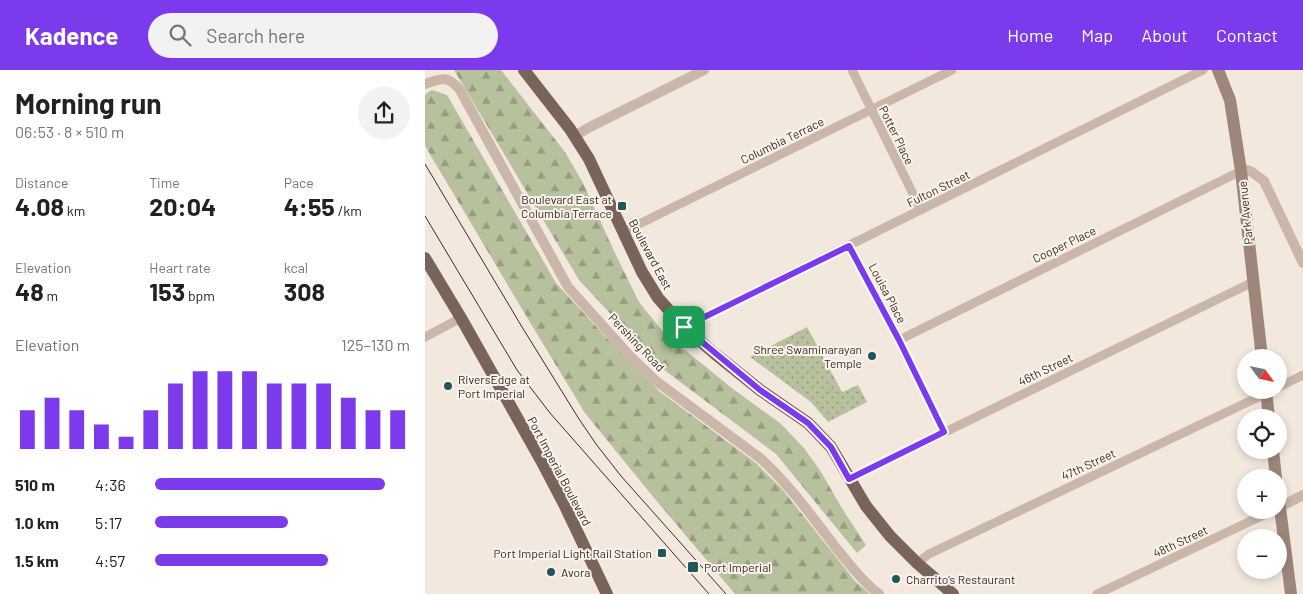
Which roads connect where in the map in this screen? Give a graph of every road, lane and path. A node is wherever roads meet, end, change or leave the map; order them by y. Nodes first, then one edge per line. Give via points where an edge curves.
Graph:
1 (524, 70) edge
2 (704, 70) edge
3 (852, 70) edge
4 (953, 70) edge
5 (1203, 70) edge
6 (1218, 70) edge
7 (425, 84) edge
8 (871, 110) junction
9 (575, 136) junction
10 (1241, 171) junction
11 (921, 210) junction
12 (623, 232) junction
13 (849, 246) junction
14 (425, 258) edge
15 (1303, 264) edge
16 (1253, 282) junction
17 (461, 318) junction
18 (684, 327) junction
19 (425, 337) edge
20 (899, 340) junction
21 (1261, 349) edge
22 (1303, 376) edge
23 (1287, 383) edge
24 (1251, 399) edge
25 (944, 432) junction
26 (849, 479) junction
27 (1303, 495) edge
28 (1287, 502) edge
29 (1251, 519) edge
30 (1280, 519) edge
31 (917, 563) junction
32 (951, 593) edge
33 (607, 594) edge
34 (879, 594) edge
35 (1097, 594) edge
36 (1291, 594) edge

1 - 9 main road, Boulevard East
2 - 9 street
3 - 8 street, Potter Place
4 - 8 street, Columbia Terrace
5 - 11 street, Fulton Street
6 - 10 main road, Park Avenue via 1230,100
7 - 34 street, Pershing Road via 443,79 453,82 459,90 568,287 656,381 771,468 847,561
8 - 11 street, Potter Place
8 - 12 street, Columbia Terrace
9 - 12 main road, Boulevard East
10 - 15 street via 1252,172 1264,181
10 - 16 main road, Park Avenue
10 - 20 street, Cooper Place
11 - 13 street, Fulton Street
12 - 18 main road, Boulevard East via 658,298
13 - 18 street, Fulton Street
13 - 20 street, Louisa Place
14 - 17 main road, Port Imperial Boulevard
16 - 21 main road, Park Avenue
16 - 25 street, 46th Street
17 - 19 street
17 - 33 main road, Port Imperial Boulevard via 542,462
18 - 26 main road, Boulevard East via 760,390 808,423 831,447
20 - 25 street, Louisa Place
22 - 23 street
24 - 31 street, 47th Street via 929,554
25 - 26 street, 46th Street
26 - 31 main road, Boulevard East via 890,536
27 - 28 street, 48th Street
29 - 35 street, 48th Street
30 - 36 main road
31 - 32 main road, Boulevard East

